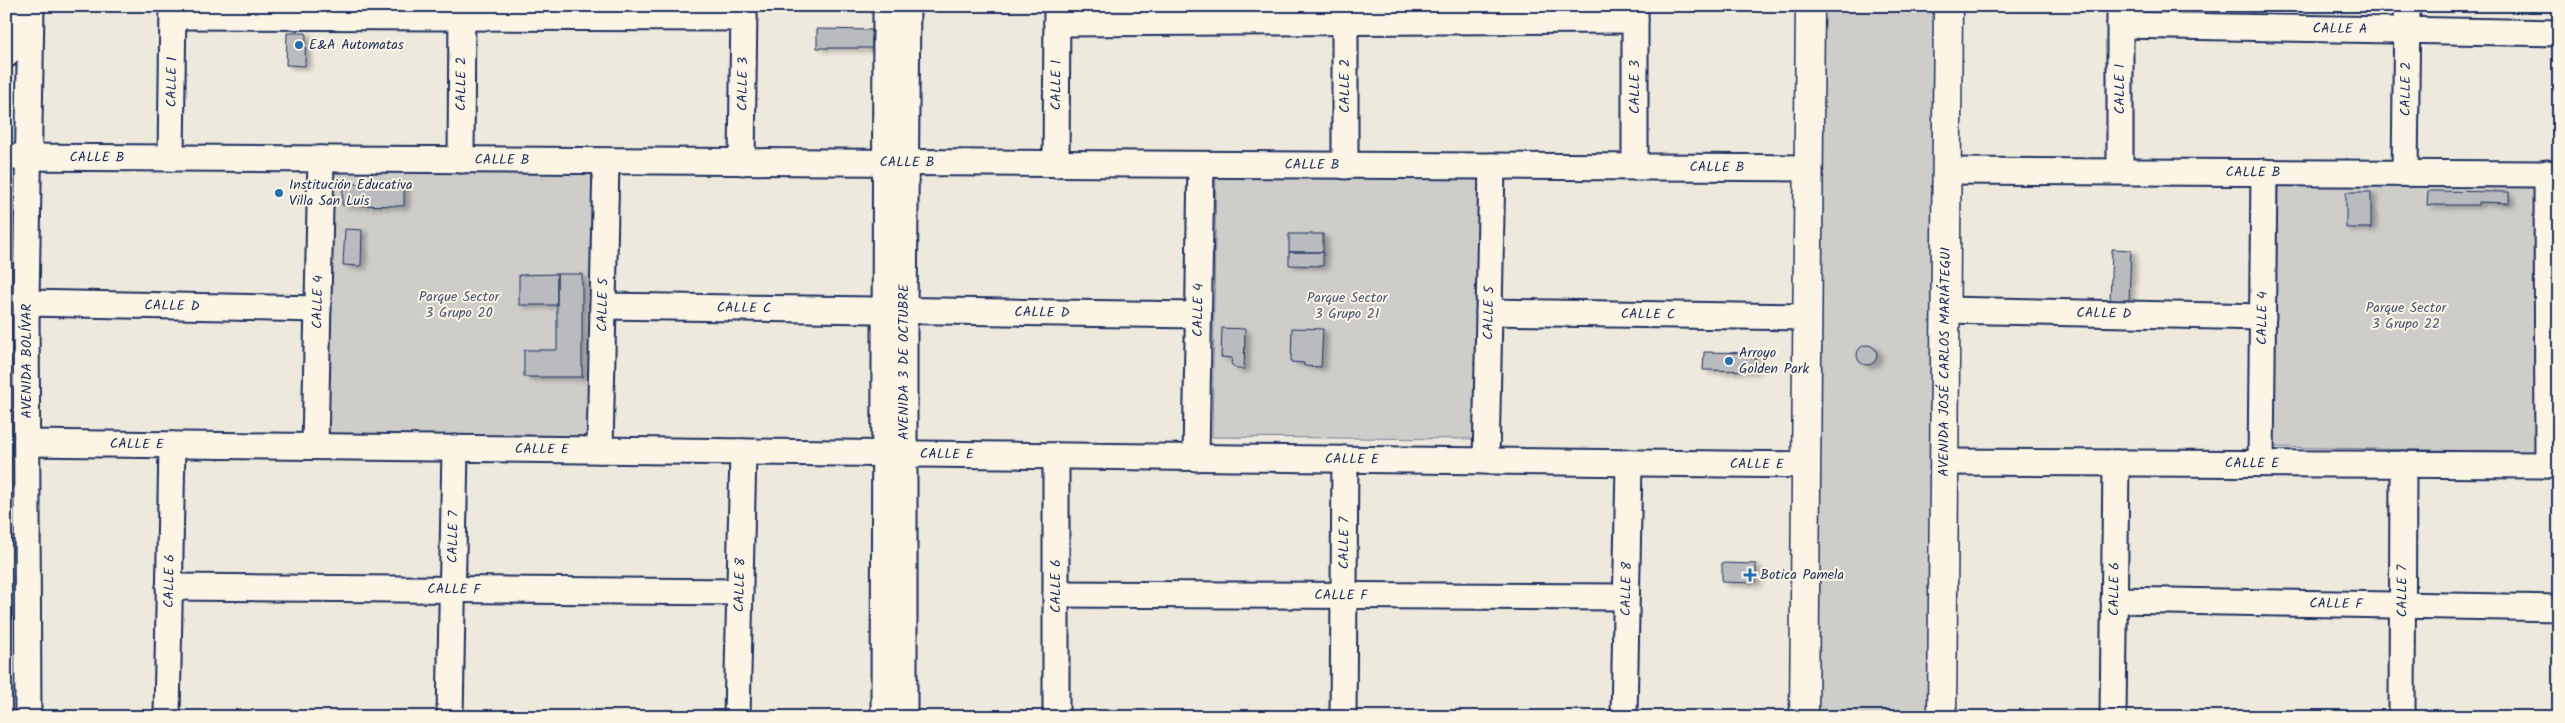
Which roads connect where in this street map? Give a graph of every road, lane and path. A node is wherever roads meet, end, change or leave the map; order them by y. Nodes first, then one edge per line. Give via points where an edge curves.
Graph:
1 (7, 6) edge
2 (31, 6) edge
3 (886, 6) edge
4 (907, 6) edge
5 (1810, 6) edge
6 (1948, 6) edge
7 (173, 11) edge
8 (462, 11) edge
9 (744, 12) edge
10 (1635, 13) edge
11 (1345, 14) edge
12 (1057, 15) edge
13 (2120, 16) edge
14 (2407, 18) edge
15 (2559, 33) edge
16 (6, 54) edge
17 (17, 157) edge
18 (171, 158) junction
19 (321, 159) junction
20 (461, 160) junction
21 (606, 161) junction
22 (742, 162) junction
23 (896, 163) junction
24 (1056, 164) junction
25 (1201, 165) junction
26 (1345, 166) junction
27 (1492, 166) junction
28 (1635, 167) junction
29 (1808, 168) junction
30 (1947, 171) junction
31 (2120, 171) junction
32 (2264, 172) junction
33 (2405, 173) junction
34 (2553, 173) edge
35 (26, 303) junction
36 (603, 306) junction
37 (318, 309) junction
38 (895, 310) junction
39 (1945, 310) junction
40 (1489, 312) junction
41 (1198, 315) junction
42 (2553, 315) edge
43 (1807, 316) junction
44 (2262, 317) junction
45 (27, 443) junction
46 (172, 445) junction
47 (315, 446) junction
48 (455, 448) junction
49 (600, 450) junction
50 (743, 452) junction
51 (894, 454) junction
52 (1056, 456) junction
53 (1196, 458) junction
54 (1345, 459) junction
55 (1486, 461) junction
56 (1944, 462) junction
57 (2116, 462) junction
58 (1629, 463) junction
59 (2261, 463) junction
60 (2403, 464) junction
61 (1806, 465) junction
62 (2553, 465) edge
63 (169, 587) junction
64 (452, 588) junction
65 (740, 592) junction
66 (1056, 594) junction
67 (1344, 596) junction
68 (1626, 597) junction
69 (2114, 600) junction
70 (2402, 605) junction
71 (2559, 608) edge
72 (28, 717) edge
73 (166, 717) edge
74 (450, 717) edge
75 (737, 717) edge
76 (884, 717) edge
77 (904, 717) edge
78 (1056, 717) edge
79 (1343, 717) edge
80 (1624, 717) edge
81 (1804, 717) edge
82 (1942, 717) edge
83 (2113, 717) edge
84 (2402, 717) edge

1 - 16 street
2 - 17 street, AVENIDA BOLÍVAR
3 - 23 street, AVENIDA 3 DE OCTUBRE
4 - 23 street, AVENIDA 3 DE OCTUBRE
5 - 29 main road
6 - 30 main road, AVENIDA JOSÉ CARLOS MARIÁTEGUI
7 - 8 street
7 - 18 street, CALLE 1
8 - 9 street
8 - 20 street, CALLE 2
9 - 22 street, CALLE 3
10 - 11 street
10 - 28 street, CALLE 3
11 - 12 street
11 - 26 street, CALLE 2
12 - 24 street, CALLE 1
13 - 14 street, CALLE A
13 - 31 street, CALLE 1
14 - 15 street, CALLE A
14 - 33 street, CALLE 2
17 - 18 street, CALLE B
17 - 35 street, AVENIDA BOLÍVAR
18 - 19 street, CALLE B
19 - 20 street, CALLE B
19 - 37 street, CALLE 4
20 - 21 street, CALLE B
21 - 22 street, CALLE B
21 - 36 street, CALLE 5
22 - 23 street, CALLE B
23 - 24 street, CALLE B
23 - 38 street, AVENIDA 3 DE OCTUBRE
24 - 25 street, CALLE B
25 - 26 street, CALLE B
25 - 41 street, CALLE 4
26 - 27 street, CALLE B
27 - 28 street, CALLE B
27 - 40 street, CALLE 5
28 - 29 street, CALLE B
29 - 43 main road
30 - 31 street, CALLE B
30 - 39 main road, AVENIDA JOSÉ CARLOS MARIÁTEGUI
31 - 32 street, CALLE B
32 - 33 street, CALLE B
32 - 44 street, CALLE 4
33 - 34 street, CALLE B
34 - 42 street
35 - 37 street, CALLE D
35 - 45 street, AVENIDA BOLÍVAR
36 - 38 street, CALLE C
36 - 49 street, CALLE 5
37 - 47 street, CALLE 4
38 - 41 street, CALLE D
38 - 51 street, AVENIDA 3 DE OCTUBRE
39 - 44 street, CALLE D
39 - 56 main road, AVENIDA JOSÉ CARLOS MARIÁTEGUI
40 - 43 street, CALLE C
40 - 55 street, CALLE 5
41 - 53 street, CALLE 4
42 - 62 street
43 - 61 main road
44 - 59 street, CALLE 4
45 - 46 street, CALLE E
45 - 72 street, AVENIDA BOLÍVAR
46 - 47 street, CALLE E
46 - 63 street, CALLE 6
47 - 48 street, CALLE E
48 - 49 street, CALLE E
48 - 64 street, CALLE 7
49 - 50 street, CALLE E
50 - 51 street, CALLE E
50 - 65 street, CALLE 8
51 - 52 street, CALLE E
51 - 76 street, AVENIDA 3 DE OCTUBRE
51 - 77 street, AVENIDA 3 DE OCTUBRE
52 - 53 street, CALLE E
52 - 66 street, CALLE 6
53 - 54 street, CALLE E
54 - 55 street, CALLE E
54 - 67 street, CALLE 7
55 - 58 street, CALLE E
56 - 57 street, CALLE E
56 - 82 main road, AVENIDA JOSÉ CARLOS MARIÁTEGUI
57 - 59 street, CALLE E
57 - 69 street, CALLE 6
58 - 61 street, CALLE E
58 - 68 street, CALLE 8
59 - 60 street, CALLE E
60 - 62 street, CALLE E
60 - 70 street, CALLE 7
61 - 81 main road
63 - 64 street, CALLE F
63 - 73 street, CALLE 6
64 - 65 street, CALLE F
64 - 74 street, CALLE 7
65 - 75 street, CALLE 8
66 - 67 street, CALLE F
66 - 78 street, CALLE 6
67 - 68 street, CALLE F
67 - 79 street, CALLE 7
68 - 80 street, CALLE 8
69 - 70 street, CALLE F
69 - 83 street, CALLE 6
70 - 71 street, CALLE F
70 - 84 street, CALLE 7

